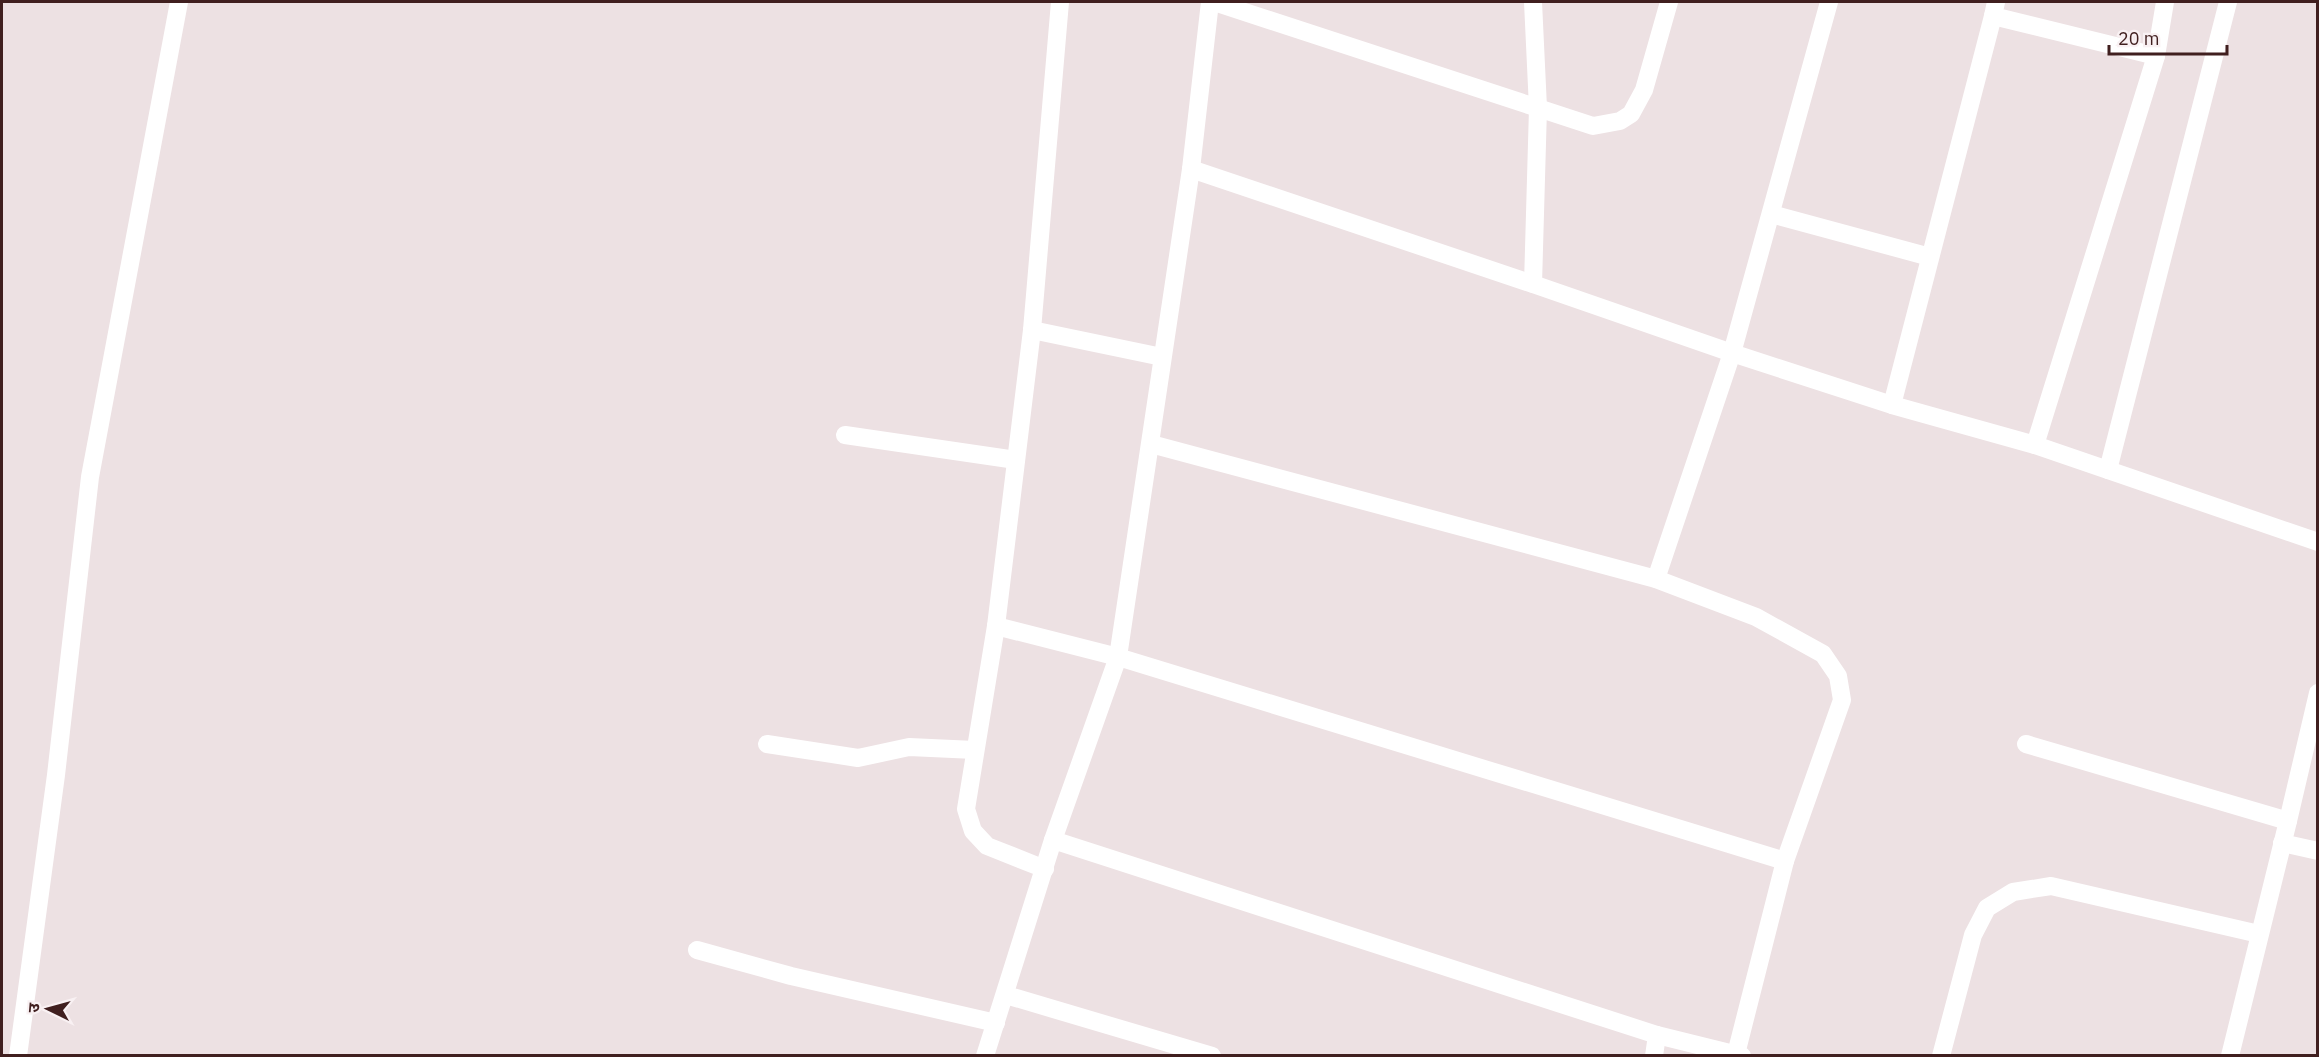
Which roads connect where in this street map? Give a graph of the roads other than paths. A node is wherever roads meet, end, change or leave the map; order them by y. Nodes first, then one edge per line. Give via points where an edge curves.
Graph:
1 (179, 2) edge
2 (1060, 2) edge
3 (1212, 2) edge
4 (1533, 2) edge
5 (1669, 2) edge
6 (1829, 2) edge
7 (2165, 2) edge
8 (2228, 2) edge
9 (1995, 9) edge
10 (2156, 56) junction
11 (1538, 108) junction
12 (1191, 169) junction
13 (1771, 214) junction
14 (1930, 257) junction
15 (1533, 284) junction
16 (1032, 330) junction
17 (1732, 353) junction
18 (1162, 357) junction
19 (1892, 405) junction
20 (845, 435) dead end
21 (1151, 444) junction
22 (2043, 448) junction
23 (1016, 460) junction
24 (2101, 467) junction
25 (2318, 542) edge
26 (1656, 579) junction
27 (996, 626) junction
28 (1118, 657) junction
29 (2318, 693) edge
30 (768, 744) dead end
31 (2025, 744) dead end
32 (975, 750) junction
33 (2288, 821) junction
34 (1053, 840) junction
35 (2282, 843) junction
36 (2318, 851) edge
37 (1785, 861) junction
38 (1045, 868) junction
39 (2259, 934) junction
40 (697, 950) dead end
41 (1006, 995) junction
42 (996, 1023) junction
43 (1657, 1035) junction
44 (1739, 1055) edge
45 (18, 1056) edge
46 (985, 1056) edge
47 (1212, 1056) edge
48 (1654, 1056) edge
49 (1941, 1056) edge
50 (2230, 1056) edge

1 - 45 street via 90,477 56,775
2 - 16 street
3 - 11 street
3 - 12 street
4 - 11 street
5 - 11 street via 1644,90 1631,114 1620,122 1593,126
6 - 13 street
7 - 10 street
8 - 24 street
9 - 10 street
9 - 14 street
10 - 22 street
11 - 15 street
12 - 15 street
12 - 18 street
13 - 14 street
13 - 17 street
14 - 19 street
15 - 17 street
16 - 18 street
16 - 23 street
17 - 19 street
17 - 26 street
18 - 21 street
19 - 22 street
20 - 23 street
21 - 26 street
21 - 28 street
22 - 24 street
23 - 27 street
24 - 25 street
26 - 37 street via 1756,617 1822,654 1838,676 1842,700
27 - 28 street
27 - 32 street
28 - 34 street
28 - 37 street
29 - 33 street
30 - 32 street via 858,758 909,747
31 - 33 street
32 - 38 street via 966,809 973,831 987,846
33 - 35 street
34 - 38 street
34 - 43 street
35 - 36 street
35 - 39 street
37 - 44 street
38 - 41 street
39 - 49 street via 2051,886 2013,892 1987,908 1973,935
39 - 50 street
40 - 42 street
41 - 42 street
41 - 47 street
42 - 46 street
43 - 44 street
43 - 48 street

